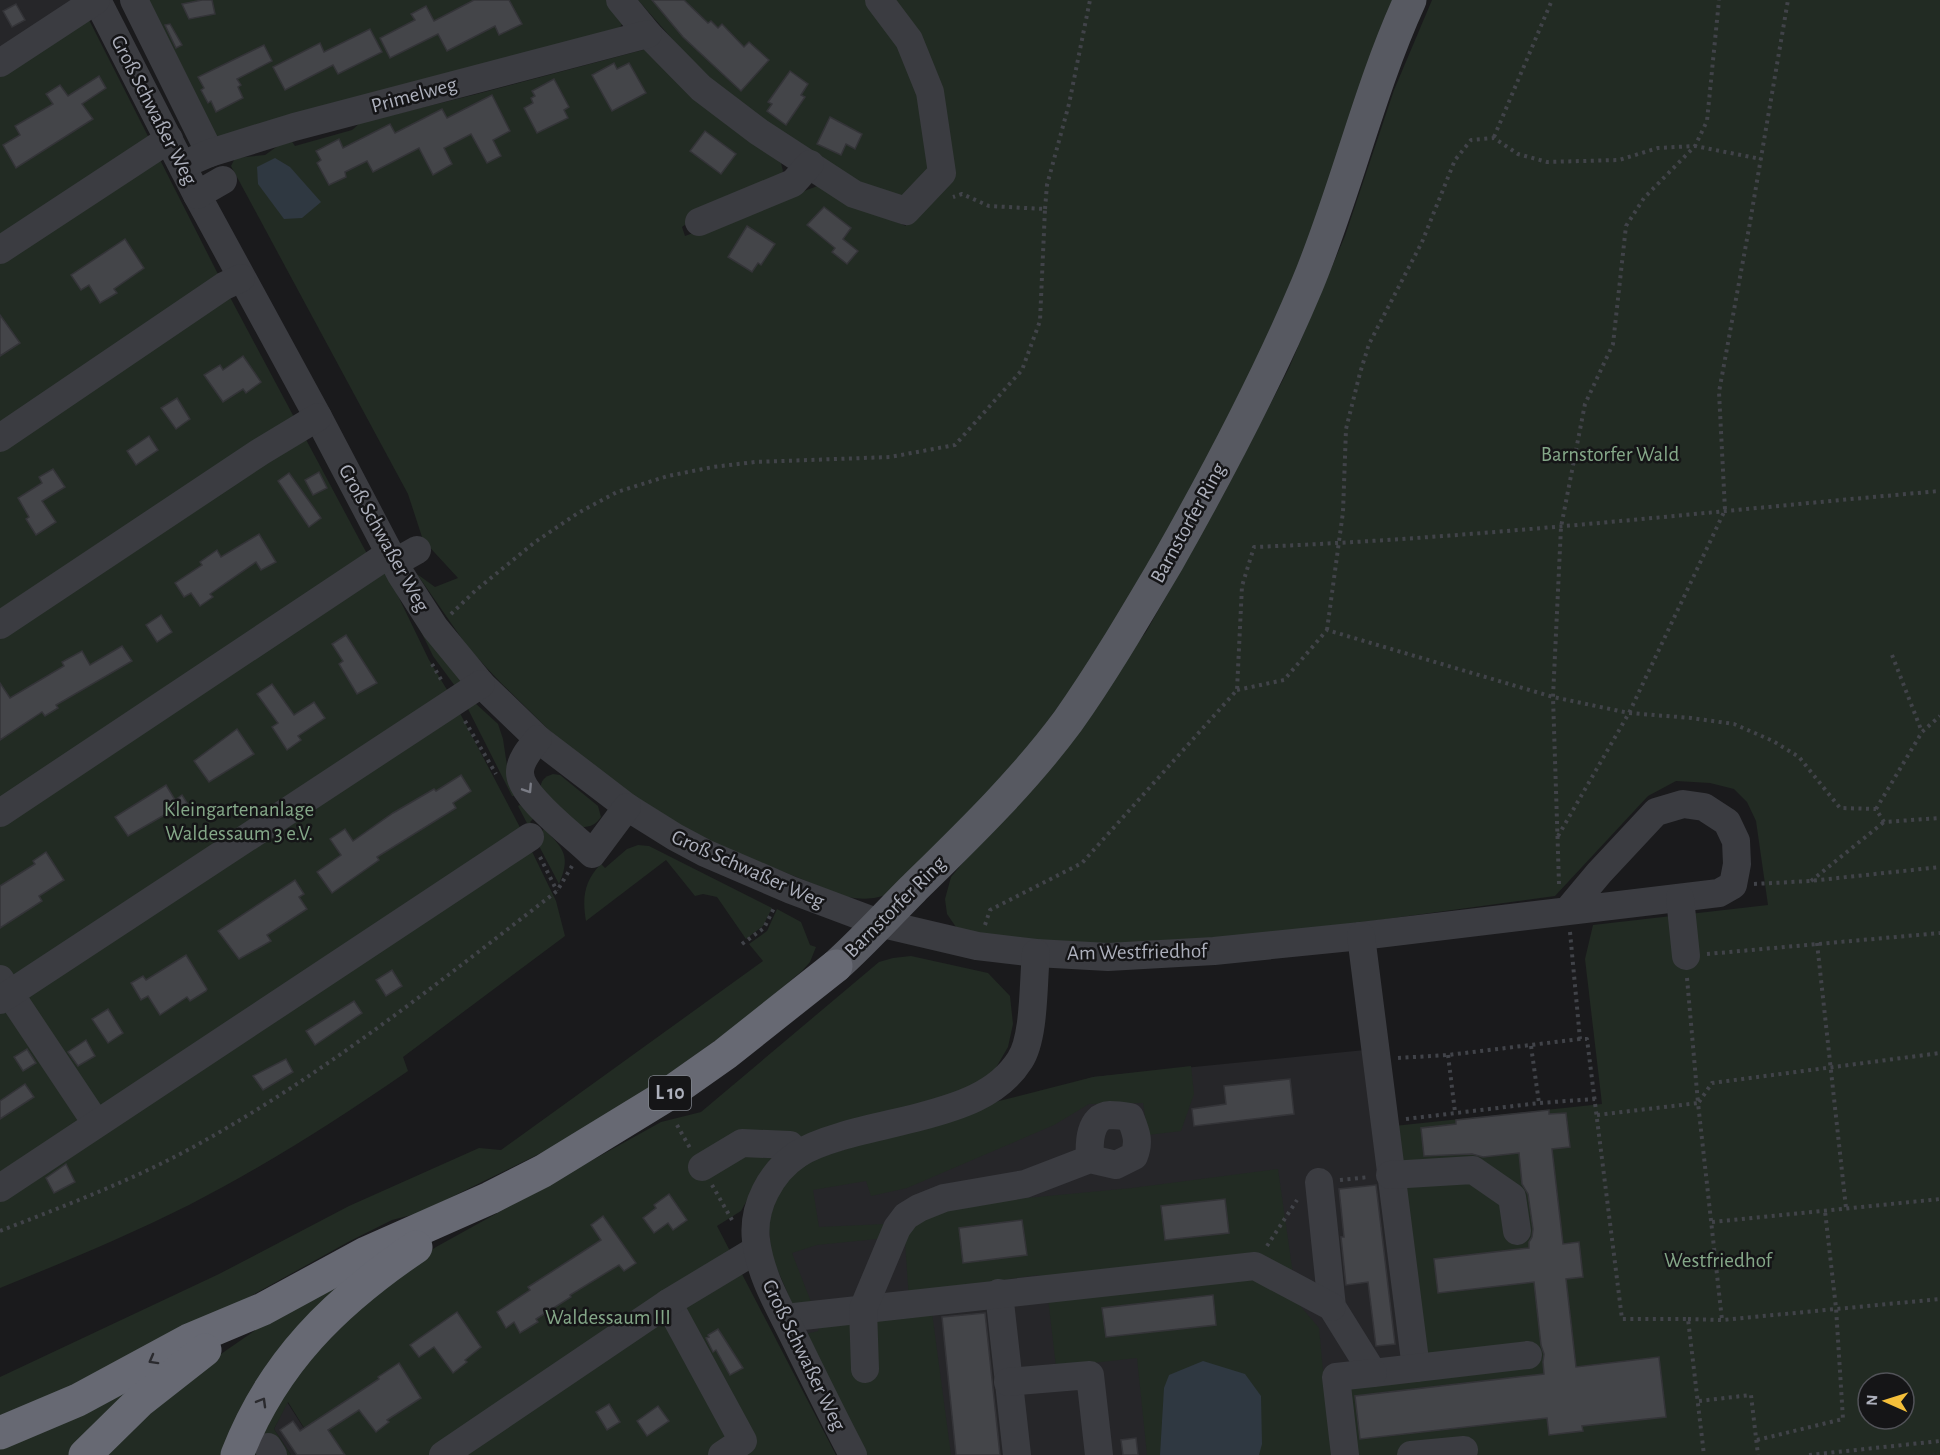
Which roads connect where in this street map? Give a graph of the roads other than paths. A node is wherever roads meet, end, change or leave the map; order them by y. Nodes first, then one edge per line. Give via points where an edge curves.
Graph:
1 (97, 0) edge
2 (134, 0) edge
3 (620, 0) edge
4 (879, 0) edge
5 (1410, 0) edge
6 (648, 34) junction
7 (0, 63) edge
8 (169, 139) junction
9 (210, 153) junction
10 (810, 164) junction
11 (182, 165) junction
12 (223, 180) dead end
13 (197, 195) junction
14 (699, 222) dead end
15 (0, 250) edge
16 (242, 278) junction
17 (318, 417) junction
18 (0, 438) edge
19 (400, 556) junction
20 (0, 625) edge
21 (481, 684) junction
22 (538, 739) junction
23 (627, 807) junction
24 (0, 813) edge
25 (530, 837) road end
26 (1680, 898) junction
27 (1568, 910) junction
28 (879, 923) junction
29 (1361, 936) junction
30 (1036, 953) junction
31 (1686, 956) road end
32 (836, 966) joint
33 (3, 991) edge
34 (96, 1123) junction
35 (798, 1154) junction
36 (1090, 1159) dead end
37 (702, 1167) road end
38 (1390, 1175) junction
39 (1319, 1182) dead end
40 (0, 1188) edge
41 (490, 1198) junction
42 (1517, 1231) dead end
43 (751, 1252) road end
44 (999, 1293) junction
45 (669, 1304) junction
46 (1332, 1307) junction
47 (263, 1309) junction
48 (863, 1309) junction
49 (785, 1318) junction
50 (1528, 1355) dead end
51 (1416, 1368) junction
52 (865, 1369) dead end
53 (1373, 1373) junction
54 (1008, 1382) junction
55 (0, 1433) edge
56 (1464, 1450) dead end
57 (259, 1452) edge
58 (85, 1455) edge
59 (442, 1455) edge
60 (722, 1455) edge
61 (853, 1455) edge
62 (1017, 1455) edge
63 (1099, 1455) edge
64 (1345, 1455) edge
65 (1412, 1455) edge

1 - 7 street
1 - 8 street, Groß Schwaßer Weg
2 - 9 street
3 - 6 street
4 - 10 street via 909,40 930,92 942,173 906,211 854,194
5 - 28 main road, Barnstorfer Ring / L 10 via 1307,284 1257,395 1173,551 1101,670 1036,762
6 - 9 street, Primelweg via 294,127
6 - 10 street via 701,88
8 - 11 street, Groß Schwaßer Weg
8 - 15 street
9 - 11 street, Primelweg
10 - 14 street via 793,183
11 - 13 street, Groß Schwaßer Weg
12 - 13 street
13 - 16 street, Groß Schwaßer Weg
16 - 17 street, Groß Schwaßer Weg
16 - 18 street via 224,286
17 - 19 street, Groß Schwaßer Weg
17 - 20 street
19 - 21 street, Groß Schwaßer Weg via 435,628
19 - 24 street
21 - 22 street, Groß Schwaßer Weg
21 - 33 street
22 - 23 street, Groß Schwaßer Weg
22 -> 23 street via 524,757 520,771 523,785 592,854
23 - 28 street, Groß Schwaßer Weg via 705,853
25 - 34 street
26 - 27 street, Am Westfriedhof
26 - 27 street, Am Westfriedhof via 1719,892 1733,885 1736,841 1727,822 1704,807 1683,804 1656,812
26 - 31 street
27 - 29 street, Am Westfriedhof
28 - 30 street, Am Westfriedhof via 976,946
28 - 32 main road, Barnstorfer Ring / L 10
29 - 30 street, Am Westfriedhof via 1120,957
29 - 38 street
30 - 35 street, Groß Schwaßer Weg via 1029,1033 1021,1058 1006,1078 968,1101 826,1142
32 - 41 highway, L 10 via 664,1097 543,1171
33 - 34 street
34 - 40 street
35 - 37 street via 790,1145 742,1143
35 - 49 street, Groß Schwaßer Weg via 773,1176 759,1206 756,1238 764,1276
36 - 48 street via 1025,1184 944,1198 906,1216 897,1228
38 - 42 street via 1473,1170 1512,1197
38 - 51 street
39 - 46 street
41 - 47 highway via 366,1253
57 -> 41 highway via 259,1406 276,1378 329,1314 377,1274
43 - 45 street
44 - 46 street via 1254,1266
44 - 48 street
44 - 54 street
45 - 59 street
45 - 60 street via 743,1441
46 - 53 street
47 -> 55 highway via 189,1340 78,1400
47 - 58 highway via 140,1401
48 - 49 street
48 - 52 street
49 - 61 street, Groß Schwaßer Weg
50 - 51 street
51 - 53 street
53 - 64 street via 1336,1377
54 - 62 street
54 - 63 street via 1090,1375
56 - 65 street

